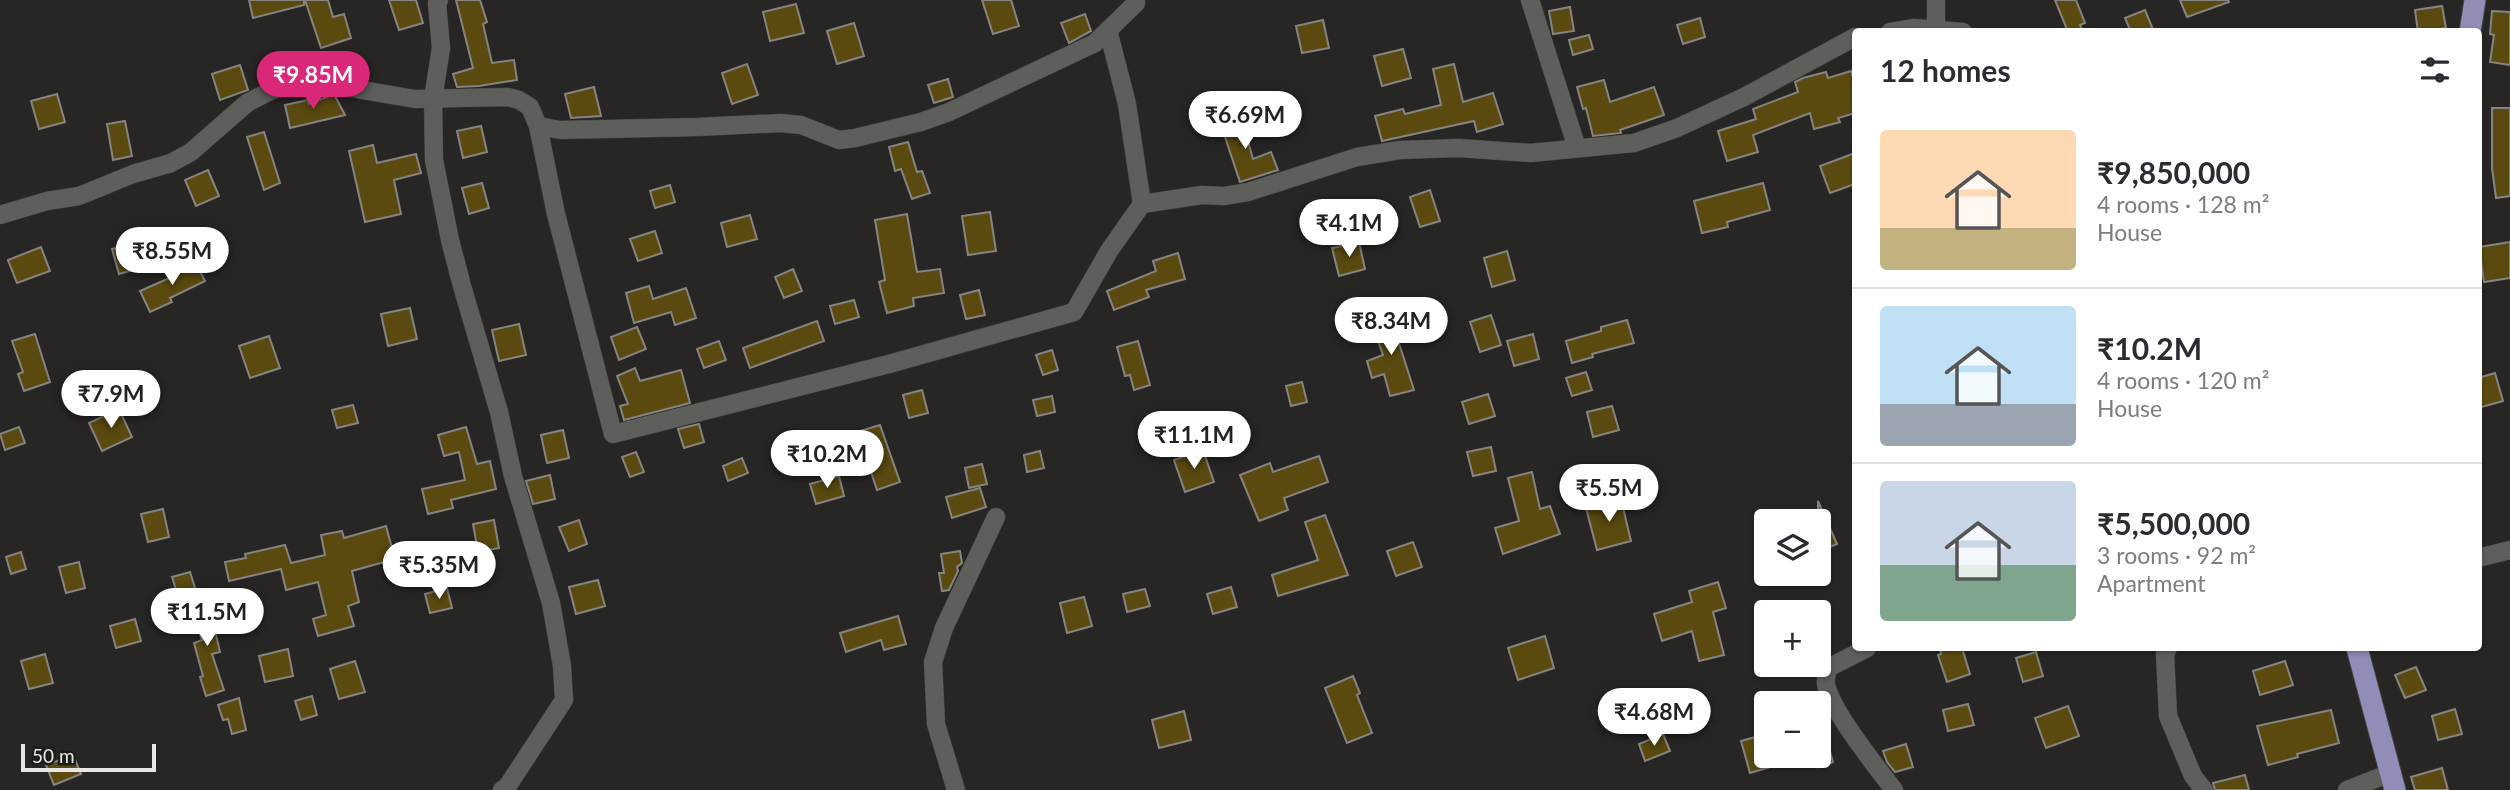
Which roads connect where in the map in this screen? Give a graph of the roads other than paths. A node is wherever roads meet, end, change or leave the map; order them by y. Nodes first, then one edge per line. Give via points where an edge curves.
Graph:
1 (439, 0) edge
2 (1530, 0) edge
3 (1936, 0) edge
4 (2475, 0) edge
5 (1140, 1) edge
6 (1936, 28) edge
7 (2471, 28) edge
8 (1108, 30) junction
9 (1852, 39) edge
10 (433, 99) junction
11 (538, 126) junction
12 (1577, 148) junction
13 (1142, 204) junction
14 (0, 215) edge
15 (996, 517) dead end
16 (2510, 550) edge
17 (2482, 557) edge
18 (1861, 651) edge
19 (2166, 651) edge
20 (2358, 651) edge
21 (2392, 781) edge
22 (502, 790) edge
23 (956, 790) edge
24 (1894, 790) edge
25 (2204, 790) edge
26 (2347, 790) edge

1 - 10 street via 441,48
2 - 12 street
3 - 6 street
4 - 7 main road
5 - 8 street
8 - 11 street via 1095,43 949,112 855,138 839,140 781,122 559,130
8 - 13 street via 1127,104
9 - 12 street via 1677,128 1634,143
10 - 11 street via 508,97 530,107
10 - 14 street via 389,95 325,80 296,83 247,103 191,152 171,163 79,196
10 - 22 street via 434,160 450,240 551,603 562,666 564,700
11 - 13 street via 613,434 1074,312
12 - 13 street via 1531,153 1400,150 1357,158 1248,192
15 - 23 street via 933,662 936,724
16 - 17 street
18 - 24 street via 1828,668 1825,681 1852,733
19 - 25 street via 2168,716 2193,776
20 - 21 main road
21 - 26 street

